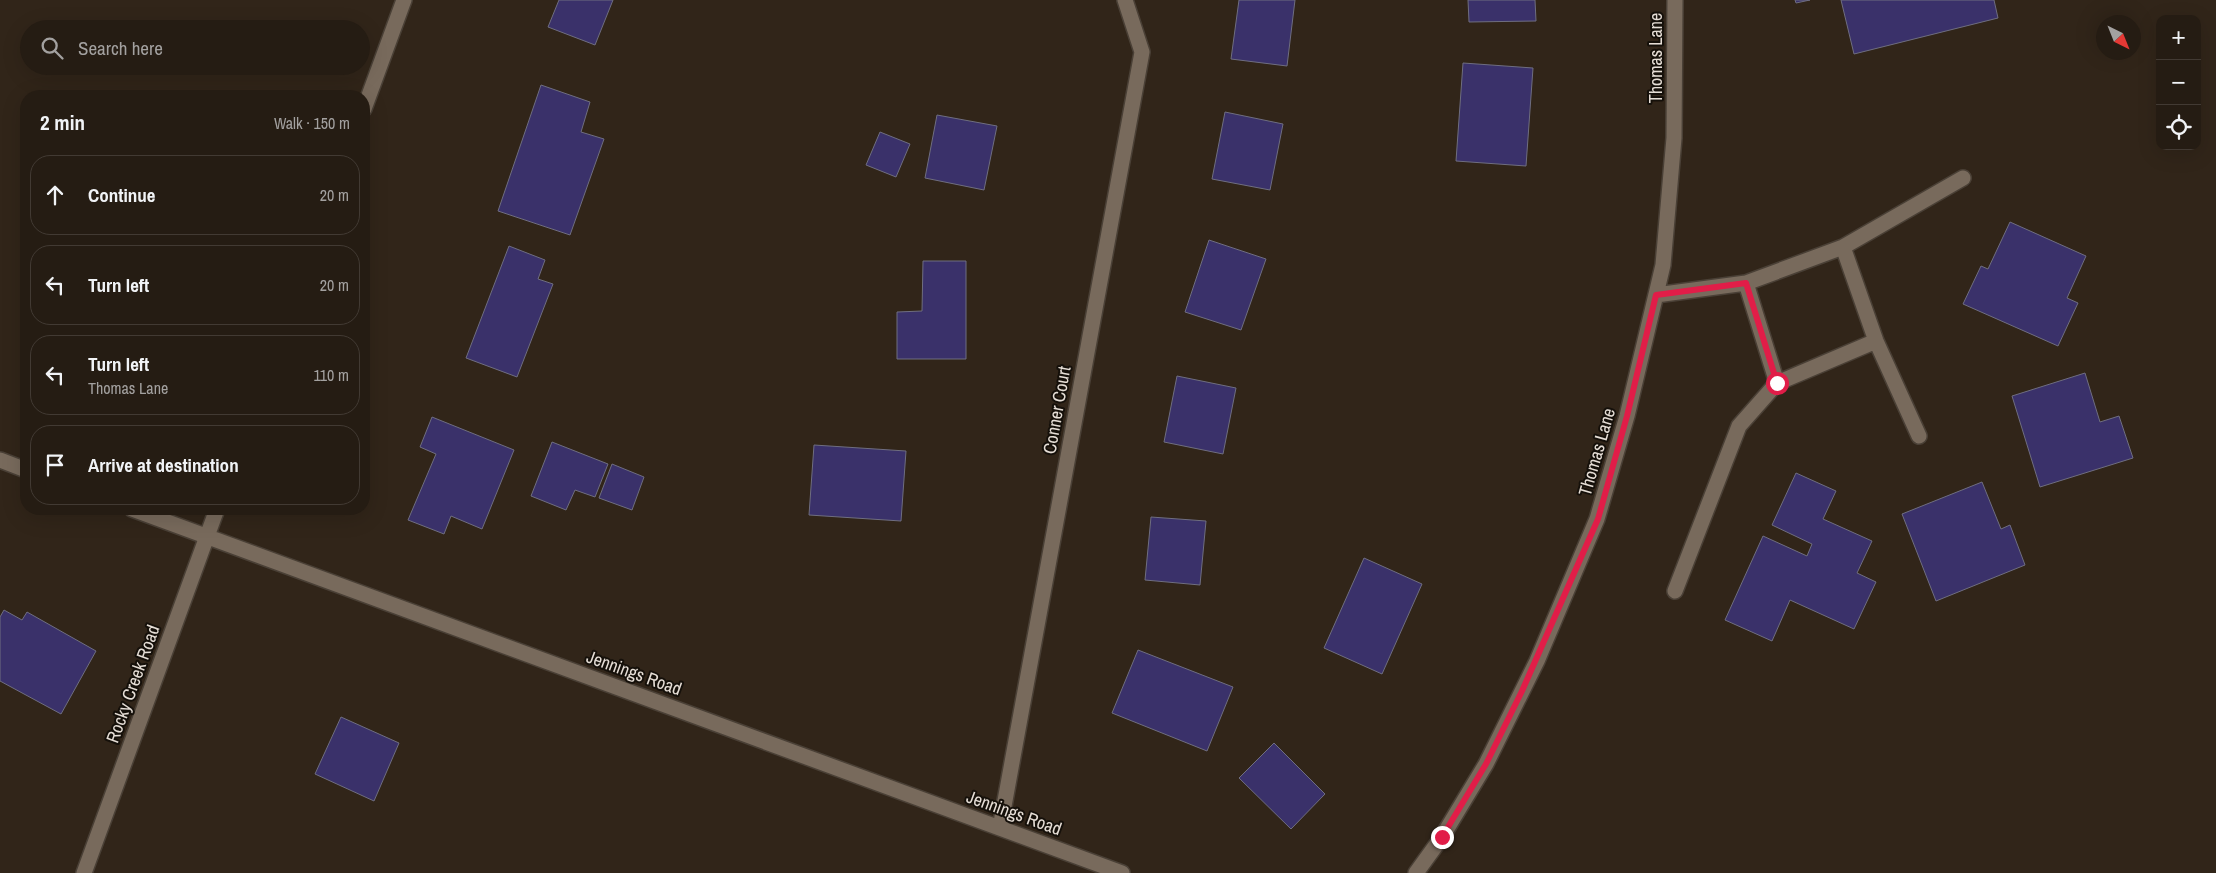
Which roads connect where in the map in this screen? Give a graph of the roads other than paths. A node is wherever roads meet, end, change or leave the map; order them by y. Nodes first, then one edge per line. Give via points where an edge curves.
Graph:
1 (404, 0) edge
2 (1125, 0) edge
3 (1675, 0) edge
4 (370, 93) edge
5 (1963, 178) dead end
6 (1843, 247) junction
7 (1746, 283) junction
8 (1656, 295) junction
9 (1876, 341) junction
10 (1777, 383) junction
11 (1919, 436) dead end
12 (0, 460) edge
13 (20, 468) edge
14 (149, 515) edge
15 (215, 515) edge
16 (207, 536) junction
17 (1675, 591) dead end
18 (1000, 828) junction
19 (84, 873) edge
20 (1122, 873) edge
21 (1416, 873) edge

1 - 4 street
2 - 18 street, Conner Court via 1142,52
3 - 8 street, Thomas Lane via 1674,138 1663,265
5 - 6 street
6 - 7 street
6 - 9 street
7 - 8 street
7 - 10 street
8 - 21 street, Thomas Lane via 1598,519 1537,661 1486,764
9 - 10 street
9 - 11 street
10 - 17 street via 1739,426
12 - 13 street
14 - 16 street, Jennings Road
15 - 16 street, Rocky Creek Road
16 - 18 street, Jennings Road
16 - 19 street, Rocky Creek Road
18 - 20 street, Jennings Road

